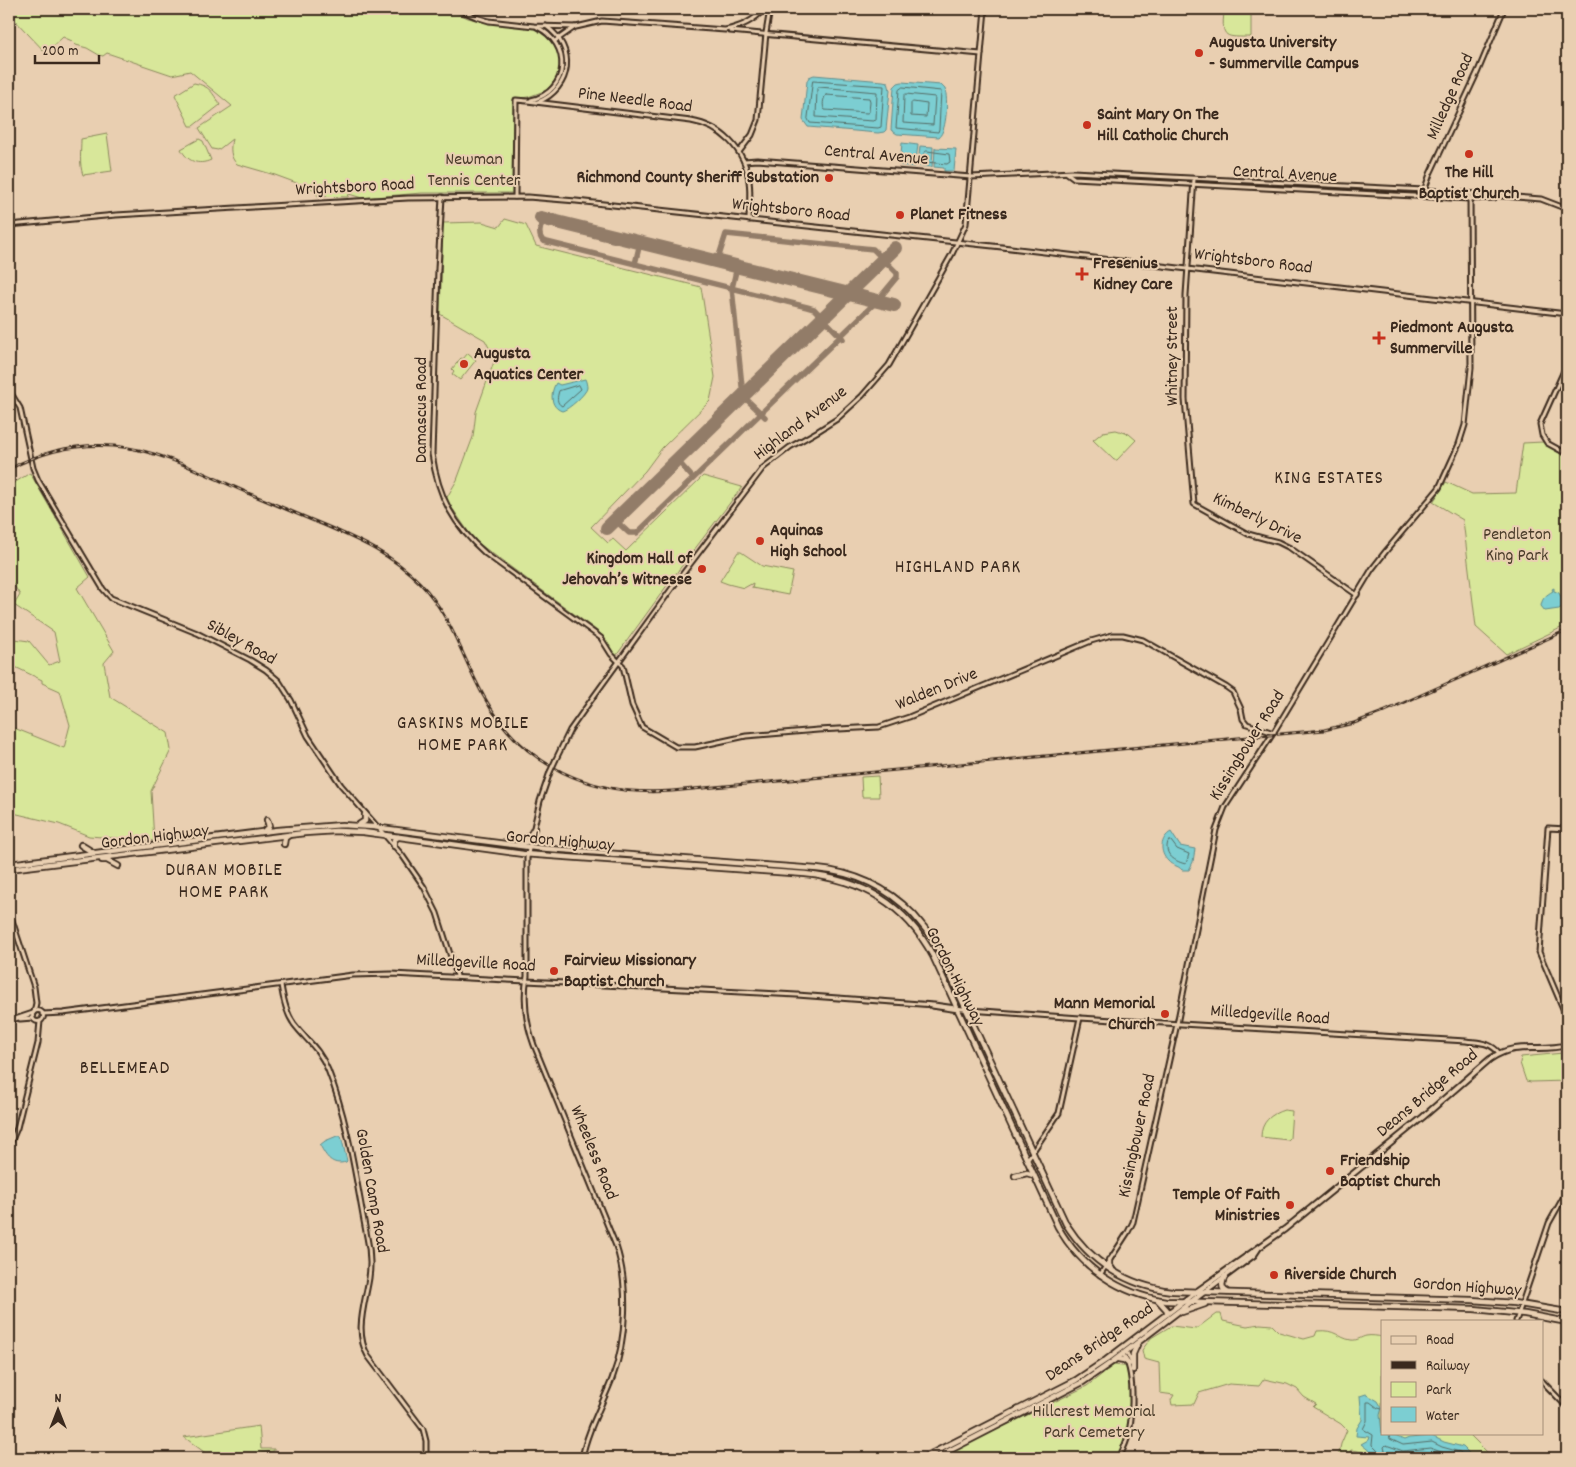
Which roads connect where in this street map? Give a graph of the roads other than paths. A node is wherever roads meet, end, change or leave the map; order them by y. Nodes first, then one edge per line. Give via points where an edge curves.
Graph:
1 (458, 9) edge
2 (764, 9) edge
3 (770, 9) edge
4 (984, 9) edge
5 (1504, 9) edge
6 (534, 26) junction
7 (546, 26) junction
8 (576, 27) junction
9 (725, 30) junction
10 (766, 33) junction
11 (559, 38) junction
12 (555, 41) junction
13 (981, 54) junction
14 (551, 89) junction
15 (553, 93) junction
16 (526, 101) junction
17 (537, 102) junction
18 (555, 105) junction
19 (739, 152) junction
20 (744, 162) junction
21 (1066, 173) junction
22 (971, 177) junction
23 (1194, 179) junction
24 (1194, 184) junction
25 (1424, 190) junction
26 (1470, 194) junction
27 (1424, 196) junction
28 (515, 197) junction
29 (1504, 197) junction
30 (442, 198) junction
31 (1470, 199) junction
32 (1567, 209) edge
33 (749, 220) junction
34 (9, 225) edge
35 (958, 242) junction
36 (1188, 268) junction
37 (1471, 302) junction
38 (1567, 314) edge
39 (1567, 364) edge
40 (9, 390) edge
41 (1567, 454) edge
42 (1194, 504) joint
43 (1357, 596) junction
44 (620, 662) junction
45 (1274, 734) junction
46 (365, 814) junction
47 (267, 820) dead end
48 (354, 825) junction
49 (378, 827) junction
50 (534, 829) junction
51 (1567, 829) edge
52 (261, 832) junction
53 (289, 835) junction
54 (384, 835) junction
55 (401, 837) junction
56 (284, 844) dead end
57 (394, 846) junction
58 (513, 846) junction
59 (530, 848) junction
60 (94, 853) junction
61 (528, 854) junction
62 (81, 855) junction
63 (123, 855) junction
64 (66, 862) junction
65 (10, 866) edge
66 (9, 911) edge
67 (457, 977) junction
68 (526, 980) junction
69 (281, 985) junction
70 (36, 1003) junction
71 (957, 1008) junction
72 (967, 1010) junction
73 (34, 1013) junction
74 (41, 1016) junction
75 (19, 1018) junction
76 (1080, 1018) junction
77 (1567, 1018) edge
78 (33, 1019) junction
79 (9, 1021) edge
80 (1177, 1024) junction
81 (38, 1033) junction
82 (1567, 1045) edge
83 (1499, 1053) junction
84 (1029, 1143) junction
85 (1037, 1145) junction
86 (9, 1147) edge
87 (1033, 1152) junction
88 (1027, 1161) junction
89 (1016, 1176) dead end
90 (1035, 1178) junction
91 (1567, 1191) edge
92 (1258, 1249) junction
93 (1109, 1260) junction
94 (1105, 1266) junction
95 (1099, 1274) junction
96 (1225, 1276) junction
97 (1128, 1280) junction
98 (1196, 1292) junction
99 (1204, 1292) junction
100 (1233, 1293) junction
101 (1155, 1299) junction
102 (1183, 1302) junction
103 (1191, 1302) junction
104 (1223, 1303) junction
105 (1522, 1304) junction
106 (1567, 1312) edge
107 (1518, 1313) junction
108 (1169, 1316) junction
109 (1516, 1320) edge
110 (1567, 1322) edge
111 (1140, 1338) junction
112 (1123, 1350) junction
113 (1112, 1362) junction
114 (1129, 1364) junction
115 (1133, 1370) junction
116 (1131, 1381) junction
117 (1544, 1384) edge
118 (1567, 1406) edge
119 (426, 1458) edge
120 (582, 1458) edge
121 (923, 1458) edge
122 (935, 1458) edge
123 (1119, 1458) edge

1 - 6 street via 489,21
2 - 9 street via 754,20
3 - 10 street
4 - 13 street, Highland Avenue
5 - 25 street, Milledge Road
6 - 7 street
6 - 12 street via 544,30
7 - 8 street
7 - 11 street
8 - 9 street via 602,21
8 - 11 street
9 - 10 street
10 - 13 street
10 - 19 street via 758,120
11 - 12 street
11 - 15 street via 564,48 566,68 563,80
12 - 14 street via 562,67
13 - 22 street, Highland Avenue
14 - 15 street
14 - 16 street
15 - 17 street
15 - 18 street
16 - 17 street, Pine Needle Road
16 - 28 street, Pine Needle Road via 516,100
17 - 18 street, Pine Needle Road
18 - 19 street, Pine Needle Road via 698,122 714,128
19 - 20 street, Pine Needle Road
20 - 22 street, Central Avenue via 754,159
20 - 33 street, Pine Needle Road via 749,182
21 - 22 street, Central Avenue
21 - 23 street, Central Avenue
21 - 24 street, Central Avenue via 1074,178
22 - 35 street, Highland Avenue via 966,224
23 - 24 street, Whitney Street
23 - 25 street, Central Avenue
24 - 27 street, Central Avenue
24 - 36 street, Whitney Street
25 - 26 street, Central Avenue
25 - 27 street, Milledge Road
26 - 29 street, Central Avenue
26 - 31 street, Kissingbower Road
27 - 31 street, Central Avenue
28 - 30 street, Wrightsboro Road
28 - 33 street, Wrightsboro Road via 576,200
29 - 31 street, Central Avenue
29 - 32 street, Central Avenue via 1541,200
30 - 34 street, Wrightsboro Road via 116,215
30 - 44 street, Damascus Road via 432,454 442,495 450,514 472,542 601,638 610,654
31 - 37 street, Kissingbower Road
33 - 35 street, Wrightsboro Road
35 - 36 street, Wrightsboro Road
35 - 44 street, Highland Avenue via 889,365 837,419 790,447 763,468 669,591
36 - 37 street, Wrightsboro Road
36 - 42 street, Whitney Street via 1185,399
37 - 38 street, Wrightsboro Road
37 - 43 street, Kissingbower Road via 1467,415 1459,444 1440,488 1372,569
39 - 41 street via 1540,424 1547,443
40 - 46 street, Sibley Road via 20,408 38,480 104,590 111,598 250,660 280,681 308,736
42 - 43 street, Kimberly Drive via 1248,534 1290,548
43 - 45 street, Kissingbower Road
44 - 45 street, Walden Drive via 642,727 676,747 695,747 746,736 879,727 1101,637 1124,635 1143,640 1226,686 1233,692 1247,724
44 - 50 street, Highland Avenue, bridge via 570,730 550,772
45 - 80 street, Kissingbower Road via 1220,818
46 - 48 highway via 365,821
46 - 49 street, Sibley Road
47 - 52 highway via 269,826
48 - 49 highway, Gordon Highway
48 - 52 highway, Gordon Highway
49 - 54 street, Sibley Road
49 - 58 highway, Gordon Highway
50 - 58 highway via 526,842
50 - 59 street, Highland Avenue
51 - 77 street via 1548,828 1539,952
52 - 60 highway, Gordon Highway
53 - 54 highway, Gordon Highway via 343,831
53 - 56 highway
53 - 63 highway, Gordon Highway
54 - 55 highway, Gordon Highway
54 - 57 street, Sibley Road
55 - 57 highway via 395,839
55 - 61 highway, Gordon Highway
57 - 67 street, Sibley Road via 427,892
58 - 59 highway, Gordon Highway
59 - 61 street, Highland Avenue
59 - 72 highway, Gordon Highway via 824,870 861,879 901,903 933,938
60 - 62 highway, Gordon Highway
60 - 62 highway via 81,845 84,850
61 - 68 street, Wheeless Road
61 - 71 highway, Gordon Highway via 820,876 851,883 886,900 911,924 930,952
62 - 65 highway, Gordon Highway
63 - 64 highway, Gordon Highway
63 - 64 highway via 116,858 118,866 105,860
64 - 65 highway, Gordon Highway
66 - 70 street via 34,987
67 - 68 street, Milledgeville Road
67 - 69 street, Milledgeville Road via 362,974
68 - 71 street, Milledgeville Road
68 - 120 street, Wheeless Road via 527,1018 534,1045 616,1246 622,1270 624,1304 620,1354
69 - 74 street, Milledgeville Road
69 - 119 street, Golden Camp Road via 290,1017 316,1047 327,1068 345,1128 370,1251 362,1344 423,1429
70 - 73 street
70 - 74 street
71 - 72 street, Milledgeville Road
71 - 88 highway, Gordon Highway
72 - 76 street, Milledgeville Road
72 - 84 highway, Gordon Highway
73 - 74 street
73 - 75 street
73 - 78 street
74 - 78 street via 36,1021
74 - 81 street
75 - 78 street
75 - 79 street
76 - 80 street, Milledgeville Road
76 - 85 street via 1060,1113
78 - 81 street
80 - 83 street, Milledgeville Road via 1466,1041 1489,1044
80 - 93 street, Kissingbower Road via 1133,1222
81 - 86 street via 17,1128
82 - 83 main road via 1517,1048
83 - 92 main road, Deans Bridge Road
84 - 85 highway
84 - 87 highway, Gordon Highway
85 - 87 street
87 - 88 street
87 - 94 highway, Gordon Highway via 1072,1233
88 - 90 highway, Gordon Highway
89 - 90 highway via 1028,1173
90 - 95 highway, Gordon Highway via 1062,1234 1078,1255
91 - 105 street via 1549,1223
92 - 96 main road, Deans Bridge Road
92 - 98 main road, Deans Bridge Road
93 - 94 street, Kissingbower Road
93 - 97 highway via 1110,1268
94 - 95 street, Kissingbower Road
94 - 97 highway, Gordon Highway
95 - 101 highway, Gordon Highway via 1122,1288
96 - 99 main road, Deans Bridge Road
96 - 100 highway via 1223,1288
97 - 98 highway, Gordon Highway via 1161,1290
98 - 99 highway, Gordon Highway
98 - 102 highway, Deans Bridge Road
99 - 100 highway, Gordon Highway
99 - 103 highway, Deans Bridge Road
100 - 105 highway, Gordon Highway via 1460,1299
101 - 102 highway, Gordon Highway
101 - 108 highway via 1162,1303
102 - 103 highway, Gordon Highway
102 - 108 highway, Deans Bridge Road
103 - 104 highway, Gordon Highway
103 - 108 highway, Deans Bridge Road
104 - 107 highway, Gordon Highway via 1474,1309
104 - 108 highway via 1197,1306
105 - 106 highway, Gordon Highway
105 - 107 street
107 - 109 street
107 - 110 highway, Gordon Highway
108 - 111 highway, Deans Bridge Road
111 - 112 highway, Deans Bridge Road
111 - 115 highway via 1134,1351
112 - 113 highway, Deans Bridge Road
112 - 114 street
112 - 115 street via 1130,1358
112 - 121 highway, Deans Bridge Road via 1070,1384
113 - 114 highway via 1120,1359
113 - 122 highway, Deans Bridge Road via 1062,1394
114 - 116 street
115 - 116 street
116 - 123 street via 1129,1431
117 - 118 street

